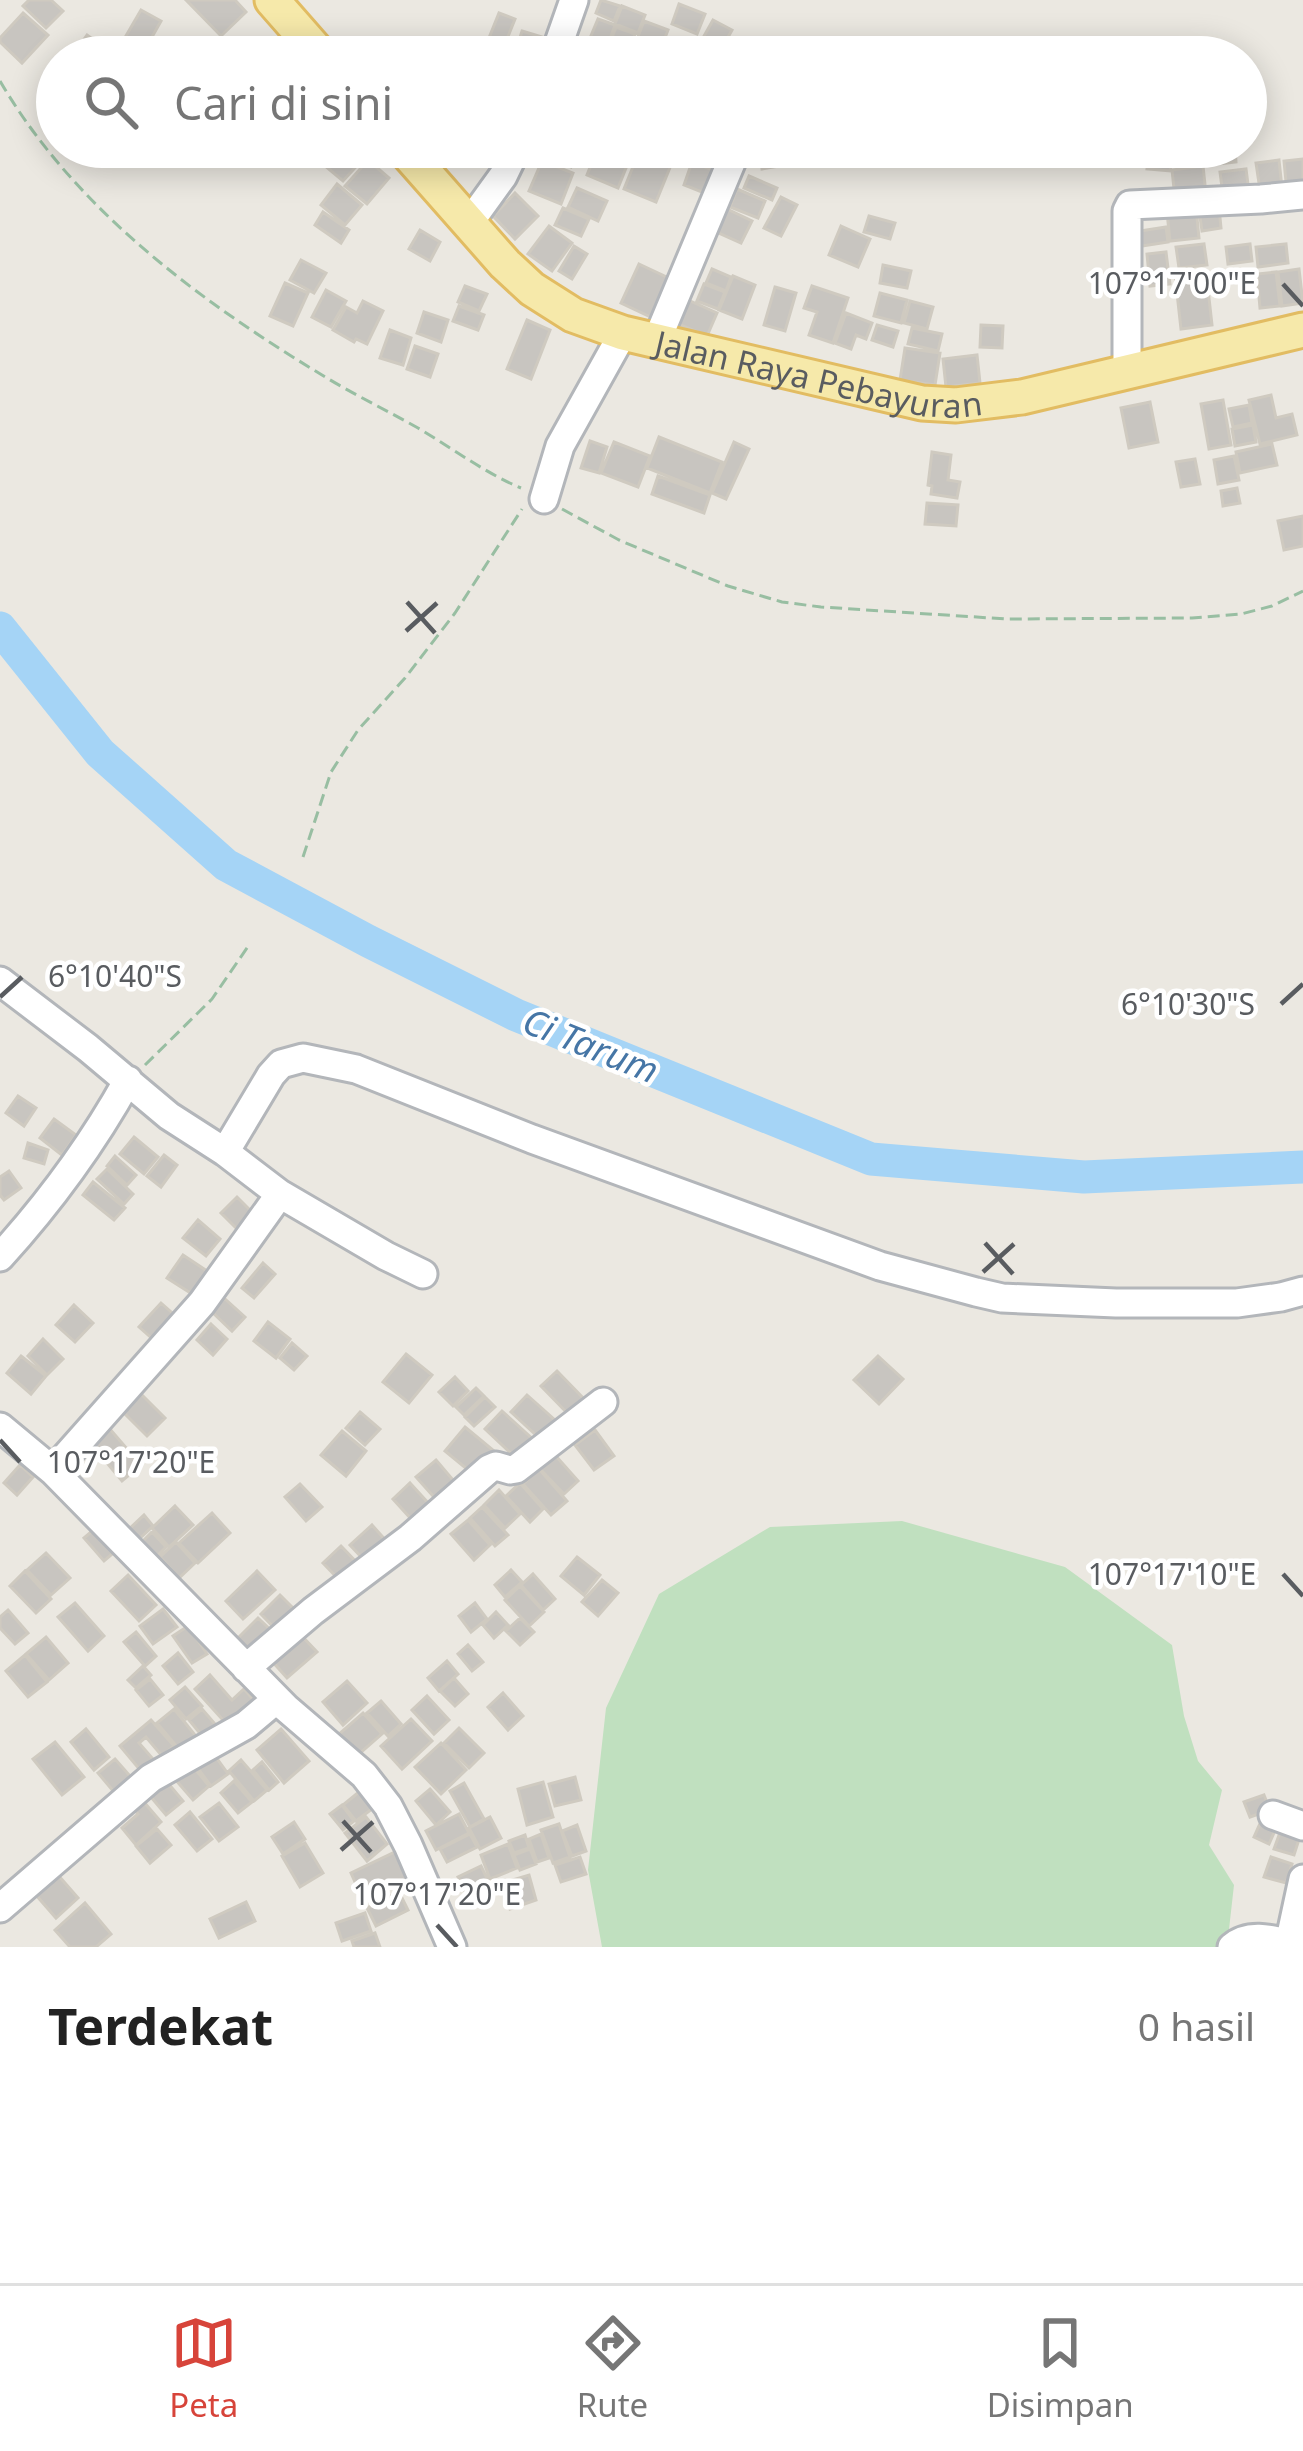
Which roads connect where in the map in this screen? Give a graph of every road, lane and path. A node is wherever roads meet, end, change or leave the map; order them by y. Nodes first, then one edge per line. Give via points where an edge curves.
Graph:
1 (272, 0) edge
2 (574, 0) edge
3 (304, 36) edge
4 (561, 36) edge
5 (0, 81) edge
6 (36, 137) edge
7 (60, 168) edge
8 (421, 168) edge
9 (506, 168) edge
10 (730, 168) edge
11 (1303, 195) edge
12 (469, 223) junction
13 (1303, 330) edge
14 (623, 332) junction
15 (657, 340) junction
16 (1127, 374) junction
17 (538, 495) junction
18 (1303, 591) edge
19 (303, 857) dead end
20 (249, 945) dead end
21 (0, 980) edge
22 (128, 1080) junction
23 (225, 1152) junction
24 (280, 1194) junction
25 (0, 1257) edge
26 (423, 1274) dead end
27 (1303, 1291) edge
28 (602, 1402) dead end
29 (0, 1427) edge
30 (53, 1471) junction
31 (246, 1668) junction
32 (277, 1700) junction
33 (1274, 1815) dead end
34 (1303, 1826) edge
35 (1303, 1879) edge
36 (0, 1908) edge
37 (1296, 1946) edge
38 (452, 1947) edge
39 (1232, 1947) edge

1 - 3 main road
2 - 4 street
5 - 6 path
7 - 17 path via 239,322
8 - 12 main road, Jalan Raya Pebayuran
9 - 12 street
10 - 15 street
11 - 16 street via 1130,205
12 - 14 main road, Jalan Raya Pebayuran via 532,289
13 - 16 main road, Jalan Raya Pebayuran
14 - 15 main road, Jalan Raya Pebayuran
14 - 17 street
15 - 16 main road, Jalan Raya Pebayuran via 922,403 1022,397
17 - 18 path via 728,586 821,607 1007,619 1192,618 1241,614
17 - 19 path via 358,730 331,772
20 - 22 path via 212,999
21 - 22 street
22 - 23 street
22 - 25 street via 74,1168
23 - 24 street
23 - 27 street via 281,1064 318,1060 880,1266 976,1292 1237,1303
24 - 26 street
24 - 30 street via 202,1303
28 - 31 street via 516,1469 489,1469
29 - 30 street
30 - 31 street
31 - 32 street
32 - 36 street via 151,1778
32 - 38 street via 364,1774 388,1805
33 - 34 street
35 - 37 street
37 - 39 street via 1260,1938

